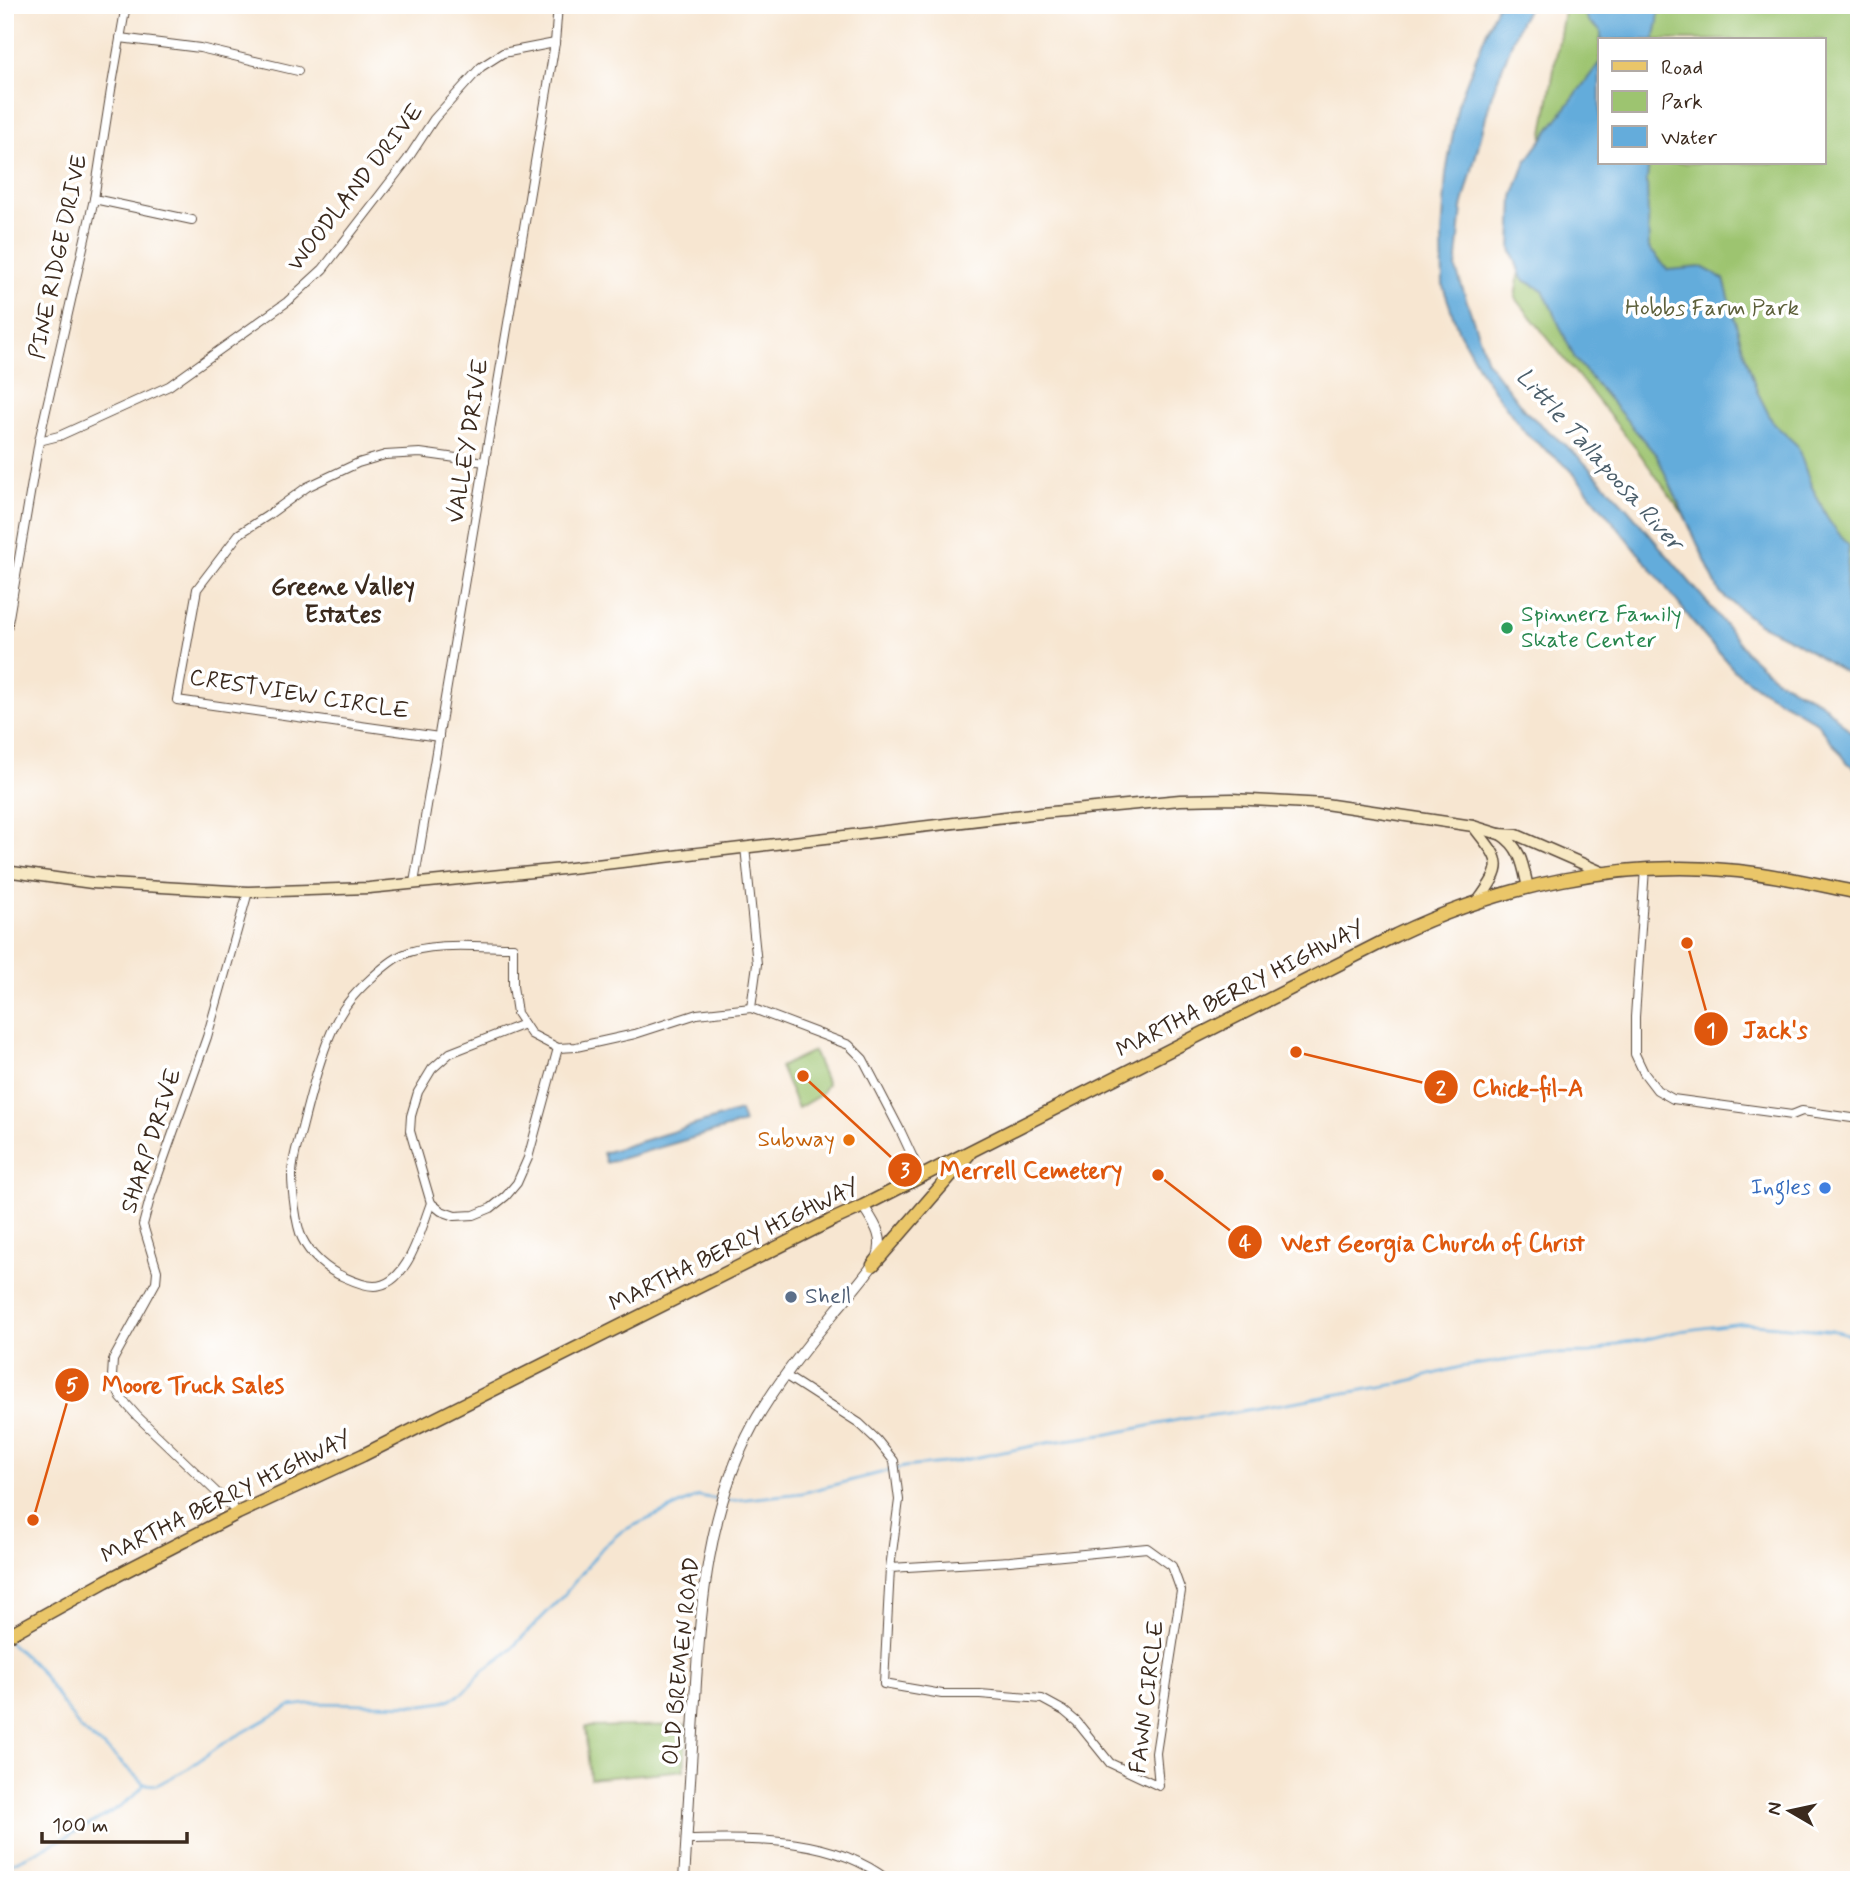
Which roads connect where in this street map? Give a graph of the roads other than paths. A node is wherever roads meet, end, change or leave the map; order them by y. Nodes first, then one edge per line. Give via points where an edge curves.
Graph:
1 (126, 5) edge
2 (558, 5) edge
3 (120, 38) junction
4 (555, 43) junction
5 (298, 71) dead end
6 (94, 199) junction
7 (192, 220) dead end
8 (39, 441) junction
9 (485, 462) junction
10 (5, 641) edge
11 (439, 737) junction
12 (1473, 826) junction
13 (1516, 841) junction
14 (745, 847) junction
15 (1645, 868) junction
16 (5, 871) edge
17 (1604, 873) junction
18 (414, 883) junction
19 (1528, 888) junction
20 (248, 892) junction
21 (1859, 893) edge
22 (1478, 901) junction
23 (751, 1008) junction
24 (524, 1024) junction
25 (558, 1048) junction
26 (1859, 1119) edge
27 (972, 1150) junction
28 (921, 1175) junction
29 (431, 1203) junction
30 (863, 1206) junction
31 (873, 1265) junction
32 (786, 1376) junction
33 (238, 1513) junction
34 (890, 1568) junction
35 (5, 1637) edge
36 (687, 1840) junction
37 (684, 1880) edge
38 (888, 1880) edge

1 - 3 street, PINE RIDGE DRIVE
2 - 4 street, VALLEY DRIVE
3 - 5 street via 200,48
3 - 6 street, PINE RIDGE DRIVE
4 - 8 street, WOODLAND DRIVE via 503,52 481,67 434,119 323,269 287,302 169,386
4 - 9 street, VALLEY DRIVE
6 - 7 street
6 - 8 street, PINE RIDGE DRIVE
8 - 10 street, PINE RIDGE DRIVE
9 - 11 street, VALLEY DRIVE
9 - 11 street, CRESTVIEW CIRCLE via 420,453 367,460 307,487 239,534 197,589 177,700
11 - 18 street, VALLEY DRIVE
12 - 13 main road
12 - 14 main road via 1325,804 1181,800
12 - 22 main road via 1497,864 1494,878
13 - 17 main road
13 - 19 main road
14 - 18 main road
14 - 23 street via 757,964
15 - 17 main road, MARTHA BERRY HIGHWAY
15 - 21 main road, MARTHA BERRY HIGHWAY via 1740,871
15 - 26 street via 1635,1054 1657,1090 1673,1099 1698,1103
16 - 20 main road via 92,883
17 - 19 main road, MARTHA BERRY HIGHWAY
18 - 20 main road
19 - 22 main road, MARTHA BERRY HIGHWAY
20 - 33 street, SHARP DRIVE via 207,1037 143,1225 156,1282 113,1360 112,1377 121,1398 137,1416
22 - 27 main road, MARTHA BERRY HIGHWAY via 1396,935
23 - 25 street via 697,1014 635,1034
23 - 28 street via 849,1045 863,1059
24 - 25 street via 531,1034
24 - 29 street via 450,1053 418,1091 410,1131
24 - 29 street via 517,1013 513,986 513,947 429,947 401,955 345,1005 330,1034 294,1158 294,1202 301,1237 332,1273 376,1286 394,1279 409,1260
25 - 29 street via 517,1183 491,1208 474,1215 455,1216
27 - 28 main road, MARTHA BERRY HIGHWAY
27 - 31 main road
28 - 30 main road, MARTHA BERRY HIGHWAY
30 - 31 street, OLD BREMEN ROAD via 881,1239
30 - 33 main road, MARTHA BERRY HIGHWAY
31 - 32 street, OLD BREMEN ROAD
32 - 34 street, FAWN CIRCLE via 859,1423 894,1461 899,1500
32 - 36 street, OLD BREMEN ROAD via 743,1446 719,1513 698,1642
33 - 35 main road, MARTHA BERRY HIGHWAY
34 - 34 street, FAWN CIRCLE via 884,1684 942,1694 1042,1699 1077,1722 1110,1763 1159,1786 1156,1753 1181,1591 1172,1566 1147,1548
36 - 37 street, OLD BREMEN ROAD
36 - 38 street via 755,1839 837,1852

